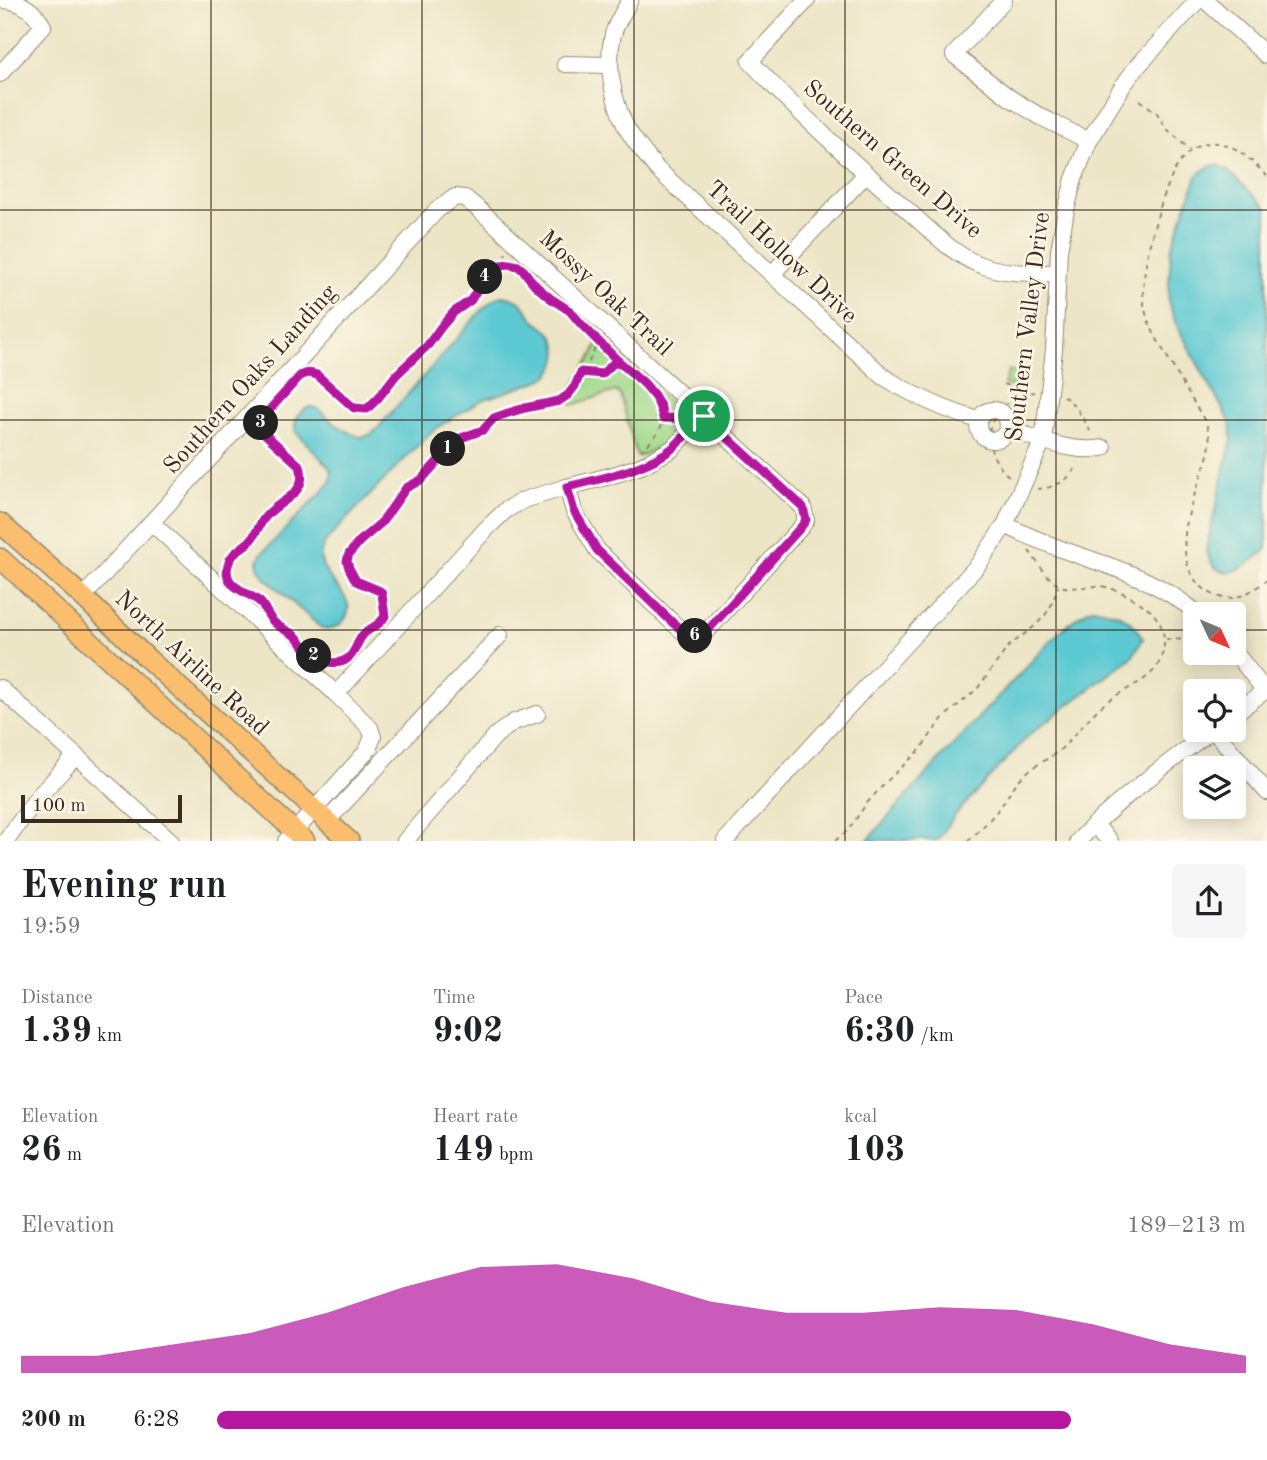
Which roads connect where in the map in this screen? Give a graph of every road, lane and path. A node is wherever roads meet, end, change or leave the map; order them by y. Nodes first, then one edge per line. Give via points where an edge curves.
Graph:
1 (0, 0) edge
2 (630, 0) edge
3 (807, 0) edge
4 (1004, 0) edge
5 (1198, 0) edge
6 (1205, 0) edge
7 (1267, 56) edge
8 (565, 64) dead end
9 (609, 65) junction
10 (0, 74) edge
11 (1140, 100) dead end
12 (1089, 141) junction
13 (1191, 150) junction
14 (866, 174) junction
15 (1267, 176) edge
16 (455, 197) joint
17 (1057, 273) junction
18 (772, 274) junction
19 (570, 311) dead end
20 (576, 318) dead end
21 (597, 340) junction
22 (617, 360) junction
23 (581, 372) junction
24 (1023, 375) dead end
25 (300, 376) dead end
26 (1004, 384) dead end
27 (1018, 387) junction
28 (1021, 394) dead end
29 (1059, 394) dead end
30 (655, 417) dead end
31 (702, 417) junction
32 (262, 418) dead end
33 (663, 418) junction
34 (1090, 431) dead end
35 (1043, 440) junction
36 (1103, 447) dead end
37 (639, 453) dead end
38 (1078, 463) dead end
39 (567, 487) junction
40 (1034, 488) dead end
41 (0, 523) edge
42 (152, 523) junction
43 (1005, 526) junction
44 (1026, 547) dead end
45 (0, 558) edge
46 (228, 576) dead end
47 (1267, 580) edge
48 (1059, 585) junction
49 (83, 597) junction
50 (252, 597) dead end
51 (1183, 602) edge
52 (266, 610) dead end
53 (282, 628) dead end
54 (500, 635) dead end
55 (1165, 638) junction
56 (1183, 639) edge
57 (306, 650) dead end
58 (312, 655) dead end
59 (1245, 665) edge
60 (0, 688) edge
61 (1266, 690) edge
62 (336, 694) junction
63 (1246, 705) edge
64 (537, 714) dead end
65 (1196, 742) edge
66 (1223, 742) edge
67 (75, 757) junction
68 (1267, 792) edge
69 (321, 815) junction
70 (1094, 824) junction
71 (295, 837) edge
72 (6, 841) edge
73 (171, 841) edge
74 (349, 841) edge
75 (405, 841) edge
76 (725, 841) edge
77 (835, 841) edge
78 (968, 841) edge
79 (1078, 841) edge
80 (1110, 841) edge

1 - 10 street via 22,4 43,26
2 - 9 street, Trail Hollow Drive via 613,32
3 - 14 street, Southern Green Drive via 750,61
4 - 12 street via 954,55 1010,98
5 - 12 street, Southern Valley Drive via 1129,78
6 - 7 street
8 - 9 street
9 - 18 street, Trail Hollow Drive via 617,104 645,154
11 - 13 path
12 - 17 street, Southern Valley Drive via 1066,210
13 - 15 path via 1205,143 1226,145
13 - 47 path via 1174,172 1155,222 1144,279 1147,317 1209,433 1184,551 1193,579 1222,599 1238,597
14 - 17 street, Southern Green Drive via 948,245 976,263 1002,272
14 - 18 street
16 - 31 street, Mossy Oak Trail via 465,198 483,213
16 - 42 street, Southern Oaks Landing via 428,220
17 - 35 street, Southern Valley Drive
18 - 35 street, Trail Hollow Drive via 884,377 910,394 979,420 978,430 989,440 1002,437 1007,429
19 - 25 path via 518,266 501,265 485,276 471,300 454,312 367,409 354,408 317,375
20 - 21 path
21 - 22 path
21 - 23 path
22 - 23 path via 602,374
22 - 33 path via 654,395
23 - 58 path via 575,386 559,401 494,418 483,430 458,439 421,480 406,488 347,561 356,581 382,594 382,622 362,635 348,659 333,663
24 - 27 path
26 - 27 path
27 - 28 path
29 - 34 path via 1071,401
30 - 33 path
31 - 33 path
31 - 39 street via 672,449 641,466
31 - 39 street, Mossy Oak Trail via 803,507 806,520 708,630 695,636 684,632 597,550 574,511
32 - 46 path via 265,434 300,466 301,482 236,551 227,566
33 - 37 path via 656,435
35 - 36 street, Trail Hollow Drive via 1077,450
35 - 43 street, Southern Valley Drive
38 - 40 path via 1064,481
39 - 62 street via 506,510
41 - 49 main road, North Airline Road
42 - 49 street, Southern Oaks Landing
42 - 62 street
43 - 51 street via 1143,578
43 - 76 street, Southern Valley Drive via 970,575
44 - 48 path
45 - 71 main road
48 - 55 path via 1101,586 1135,600 1157,617
48 - 77 path via 1046,614 1009,646 977,689 943,718 919,751
49 - 69 main road, North Airline Road
50 - 52 path
53 - 57 path
54 - 69 street
55 - 56 path
55 - 78 path via 1157,667 1095,711 1060,749 1022,777
59 - 61 street
60 - 67 street
61 - 63 street
62 - 69 street via 370,728 373,737
64 - 75 street via 496,735
65 - 70 street
66 - 68 street
67 - 72 street
67 - 73 street
69 - 71 street
69 - 74 main road, North Airline Road
70 - 79 street
70 - 80 street

